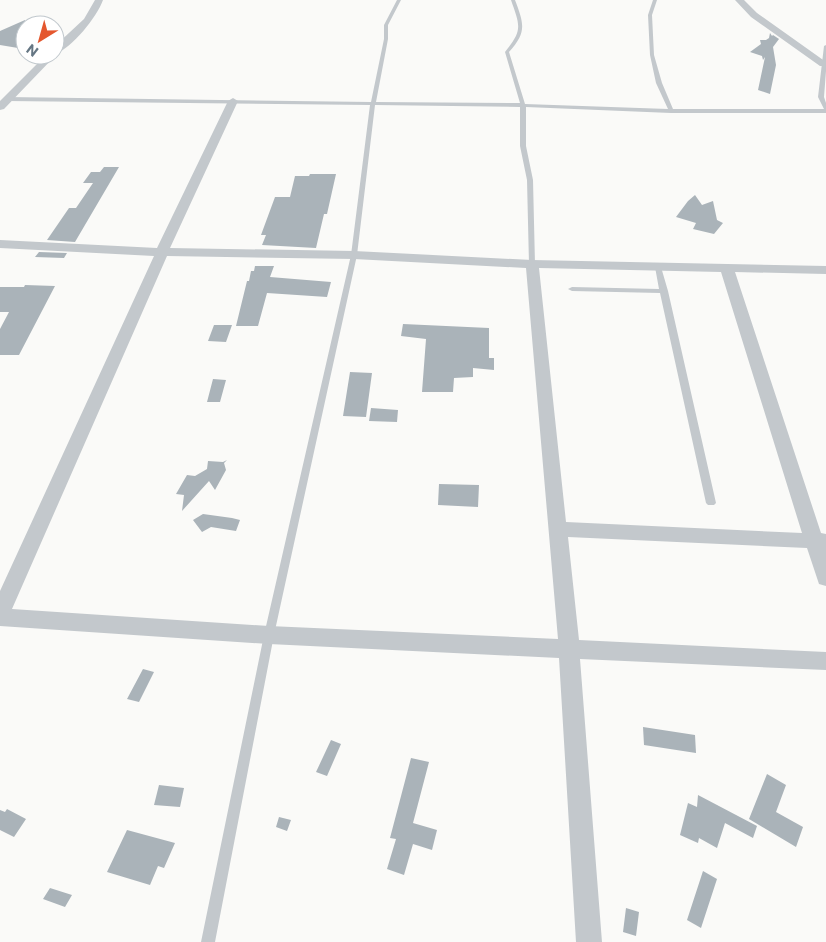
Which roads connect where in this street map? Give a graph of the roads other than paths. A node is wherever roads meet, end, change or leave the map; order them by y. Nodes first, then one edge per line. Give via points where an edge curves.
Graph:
1 (100, 0) edge
2 (399, 0) edge
3 (514, 0) edge
4 (656, 0) edge
5 (739, 0) edge
6 (65, 42) edge
7 (826, 46) edge
8 (823, 64) junction
9 (41, 65) edge
10 (823, 98) edge
11 (233, 101) junction
12 (3, 103) edge
13 (373, 103) junction
14 (523, 105) junction
15 (826, 110) edge
16 (671, 111) junction
17 (0, 244) edge
18 (162, 252) junction
19 (354, 255) junction
20 (532, 264) junction
21 (658, 267) junction
22 (727, 269) junction
23 (826, 270) edge
24 (572, 289) dead end
25 (664, 291) junction
26 (711, 504) dead end
27 (556, 529) junction
28 (820, 541) edge
29 (826, 578) edge
30 (0, 615) edge
31 (269, 635) junction
32 (569, 649) junction
33 (826, 661) edge
34 (208, 942) edge
35 (589, 942) edge

1 - 6 street via 98,7
2 - 13 lane via 386,25
3 - 14 lane via 522,31 507,52
4 - 16 lane via 650,15 652,56
5 - 8 street via 754,15
7 - 8 lane
8 - 10 lane
9 - 12 street
10 - 15 lane
11 - 12 lane
11 - 13 lane
11 - 18 street
13 - 14 lane
13 - 19 lane
14 - 16 lane
14 - 20 lane via 523,146 530,180
15 - 16 lane
17 - 18 street
18 - 19 street
18 - 30 street
19 - 20 street
19 - 31 lane
20 - 21 street
20 - 27 street
21 - 22 street
21 - 25 lane
22 - 23 street
22 - 28 street
24 - 25 lane
25 - 26 lane
27 - 28 street
27 - 32 street
28 - 29 street
30 - 31 street
31 - 32 street
31 - 34 lane
32 - 33 street
32 - 35 street

